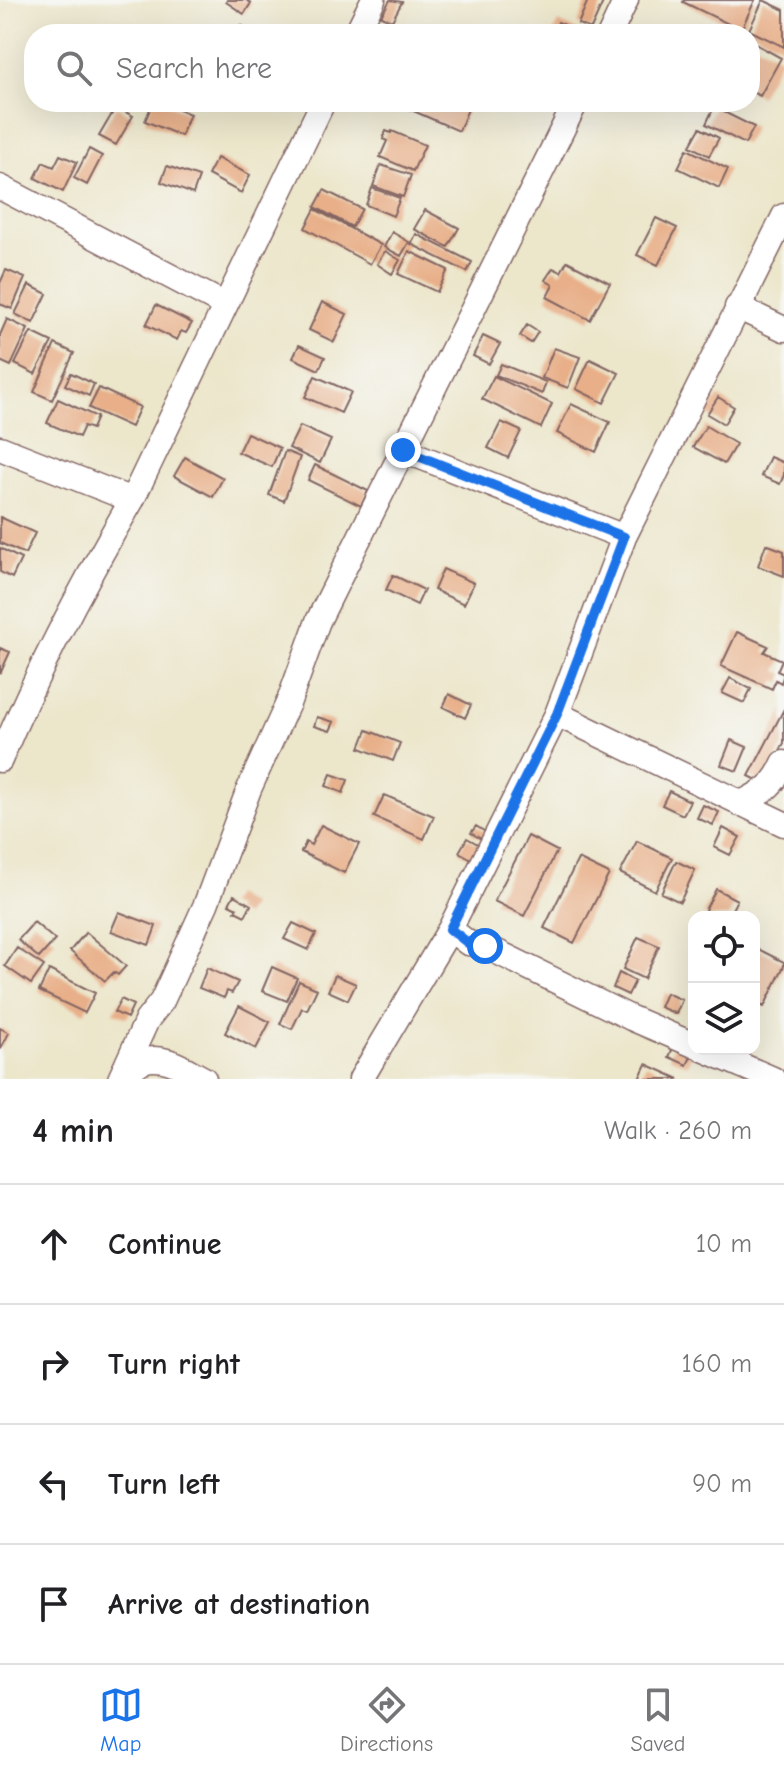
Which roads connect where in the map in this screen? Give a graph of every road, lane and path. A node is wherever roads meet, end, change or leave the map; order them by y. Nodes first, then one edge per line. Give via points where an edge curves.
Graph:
1 (373, 0) edge
2 (626, 0) edge
3 (361, 24) edge
4 (615, 24) edge
5 (318, 112) edge
6 (571, 112) edge
7 (0, 187) edge
8 (784, 216) edge
9 (225, 305) junction
10 (737, 307) junction
11 (784, 329) edge
12 (0, 448) edge
13 (403, 450) junction
14 (132, 500) junction
15 (624, 537) junction
16 (10, 703) edge
17 (557, 714) junction
18 (0, 760) edge
19 (784, 763) edge
20 (740, 804) junction
21 (784, 824) edge
22 (450, 929) junction
23 (147, 1020) junction
24 (688, 1042) edge
25 (717, 1055) edge
26 (166, 1059) junction
27 (122, 1079) edge
28 (204, 1079) edge
29 (361, 1079) edge
30 (773, 1079) edge

1 - 3 street
2 - 4 street
5 - 9 street
6 - 13 street
7 - 9 street
8 - 10 street
9 - 14 street
10 - 11 street
10 - 15 street
12 - 14 street
13 - 15 street
13 - 23 street via 318,621 206,904 162,1001
14 - 16 street
15 - 17 street
16 - 18 street via 14,727
17 - 20 street
17 - 22 street
19 - 20 street via 776,780
20 - 21 street
22 - 24 street via 468,943 485,946
22 - 29 street
23 - 26 street
23 - 27 street
25 - 30 street
26 - 27 street via 145,1060
26 - 28 street

